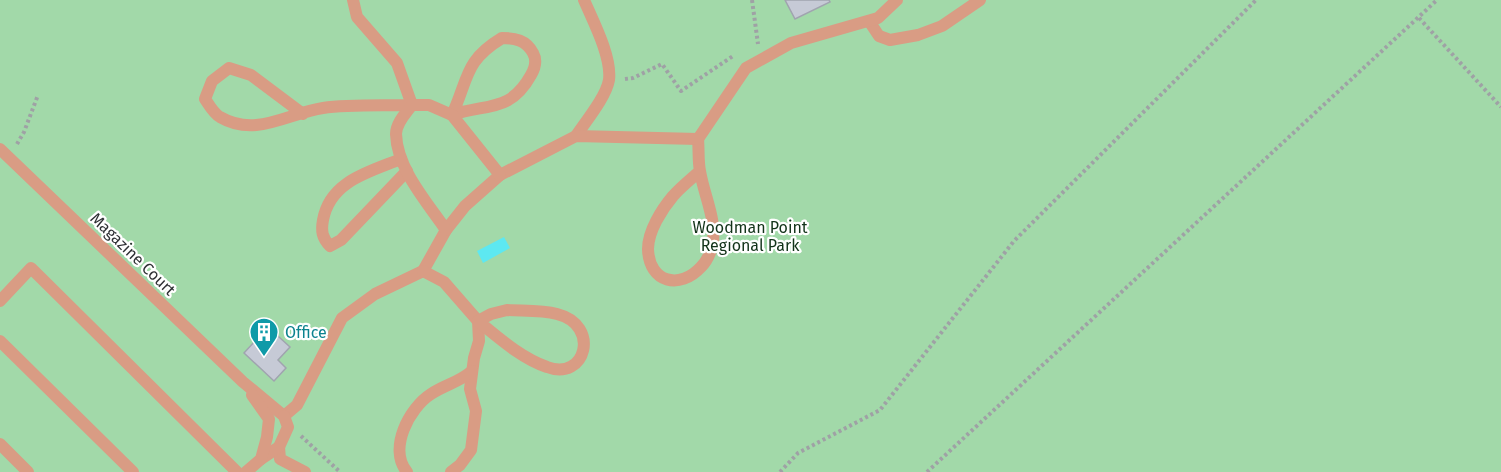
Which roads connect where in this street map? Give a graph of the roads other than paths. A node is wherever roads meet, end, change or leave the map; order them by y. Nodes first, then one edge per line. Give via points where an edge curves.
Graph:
1 (353, 0) edge
2 (584, 0) edge
3 (897, 0) edge
4 (980, 0) edge
5 (869, 21) junction
6 (412, 105) junction
7 (303, 114) junction
8 (452, 115) junction
9 (576, 136) junction
10 (698, 139) junction
11 (4, 153) edge
12 (401, 159) junction
13 (407, 171) junction
14 (700, 171) junction
15 (500, 175) junction
16 (446, 230) junction
17 (423, 270) junction
18 (0, 301) edge
19 (478, 321) junction
20 (0, 341) edge
21 (472, 371) junction
22 (243, 382) junction
23 (286, 421) junction
24 (0, 444) edge
25 (280, 453) junction
26 (261, 459) junction
27 (28, 472) edge
28 (133, 472) edge
29 (237, 472) edge
30 (246, 472) edge
31 (305, 472) edge
32 (407, 472) edge
33 (451, 472) edge

1 - 6 lane via 357,17 397,63
2 - 9 lane via 605,48 609,80
3 - 5 lane
4 - 5 lane via 942,26 890,40 879,36
5 - 10 lane via 791,43 746,68
6 - 7 lane via 323,108
6 - 8 lane via 429,105
6 - 12 lane via 396,132
7 - 7 lane via 245,127 218,116 205,99 212,81 229,68 251,75
8 - 8 lane via 512,99 534,69 535,56 529,46 516,38 502,38 477,57 468,70
8 - 15 lane
9 - 10 lane
9 - 15 lane
10 - 14 lane
11 - 22 lane, Magazine Court
12 - 13 lane
12 - 13 lane via 337,189 325,208 321,228 324,240 330,246 341,240
13 - 16 lane
14 - 14 lane via 712,223 712,246 706,262 694,275 670,281 659,276 651,265 651,235 674,195
15 - 16 lane via 465,206
16 - 17 lane
17 - 19 lane via 444,282
17 - 23 lane via 375,294 342,318
18 - 29 lane via 31,268
19 - 19 lane via 511,347 548,368 576,363 585,352 584,336 576,324 559,314 507,310
19 - 21 lane via 479,341
20 - 28 lane
21 - 32 lane via 461,381 429,395 412,413 399,451
21 - 33 lane via 470,388 476,411 471,450
22 - 23 lane
22 - 26 lane via 269,419
23 - 25 lane
24 - 27 lane
25 - 26 lane
25 - 31 lane
26 - 30 lane

